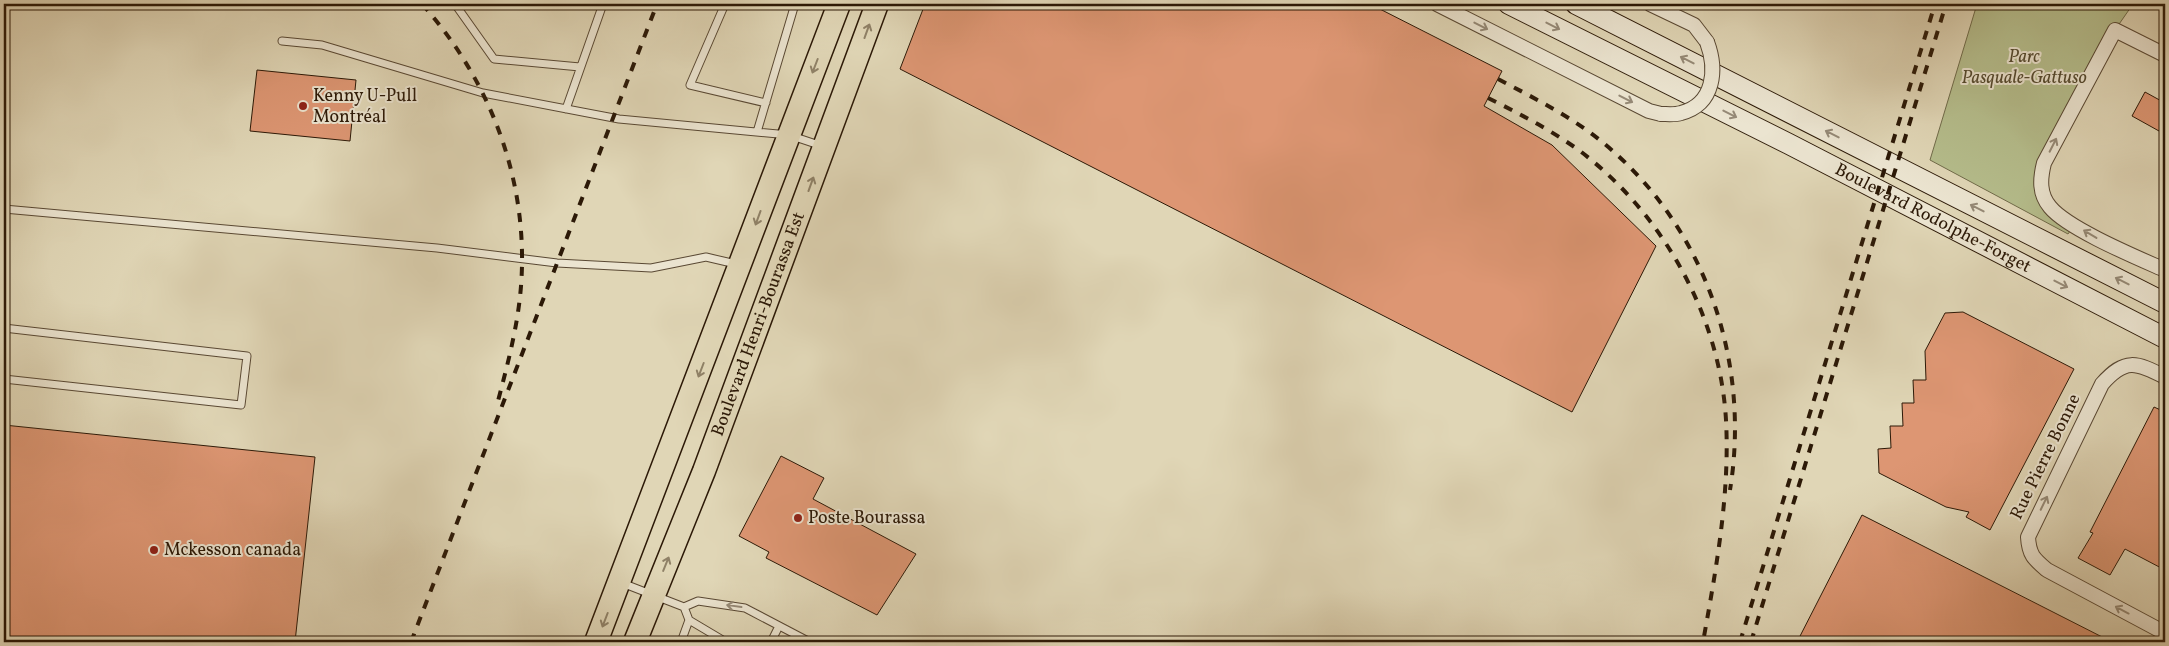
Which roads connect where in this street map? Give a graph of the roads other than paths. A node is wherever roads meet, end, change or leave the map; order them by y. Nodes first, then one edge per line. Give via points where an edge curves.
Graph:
1 (455, 4) edge
2 (603, 4) edge
3 (725, 4) edge
4 (795, 4) edge
5 (839, 4) edge
6 (877, 4) edge
7 (1437, 4) edge
8 (1509, 4) edge
9 (1576, 4) edge
10 (1650, 4) edge
11 (282, 41) dead end
12 (2165, 55) edge
13 (580, 67) junction
14 (766, 103) junction
15 (566, 109) junction
16 (757, 132) junction
17 (789, 135) junction
18 (824, 147) junction
19 (4, 209) edge
20 (740, 266) junction
21 (2165, 270) edge
22 (2165, 303) edge
23 (4, 328) edge
24 (2165, 338) edge
25 (2165, 377) edge
26 (4, 379) edge
27 (620, 582) junction
28 (654, 594) junction
29 (684, 607) junction
30 (689, 620) junction
31 (779, 626) junction
32 (2165, 633) edge
33 (596, 642) edge
34 (635, 642) edge
35 (681, 642) edge
36 (726, 642) edge
37 (771, 642) edge
38 (810, 642) edge

1 - 13 lane via 494,59
2 - 13 lane
3 - 14 lane via 690,85
4 - 14 lane
5 -> 17 main road, Boulevard Henri-Bourassa Est
18 -> 6 main road, Boulevard Henri-Bourassa Est
7 -> 10 street, bridge via 1640,107 1661,114 1681,114 1707,94 1713,77 1714,59 1707,42 1694,26
8 -> 24 street, Boulevard Rodolphe-Forget
22 -> 9 street, Boulevard Rodolphe-Forget
11 - 15 lane via 322,44 467,90
21 -> 12 street via 2096,238 2063,218 2050,208 2042,192 2040,177 2044,163 2115,30
13 - 15 lane
14 - 16 lane
15 - 16 lane via 619,119
16 - 17 lane
17 - 18 lane
17 -> 20 main road, Boulevard Henri-Bourassa Est
28 -> 18 main road, Boulevard Henri-Bourassa Est via 704,471
19 - 20 lane via 437,248 557,263 651,268 706,257
20 -> 27 main road, Boulevard Henri-Bourassa Est
23 - 26 lane via 246,356 241,405
32 -> 25 street, Rue Pierre Bonne via 2047,570 2029,550 2028,537 2102,384 2113,371 2126,364 2140,365
27 - 28 lane
27 -> 33 main road, Boulevard Henri-Bourassa Est
28 - 29 lane
28 - 34 main road, Boulevard Henri-Bourassa Est
29 - 30 lane
31 -> 29 lane via 745,608 698,601
30 - 35 lane
30 - 36 lane
31 - 37 lane
31 - 38 lane

